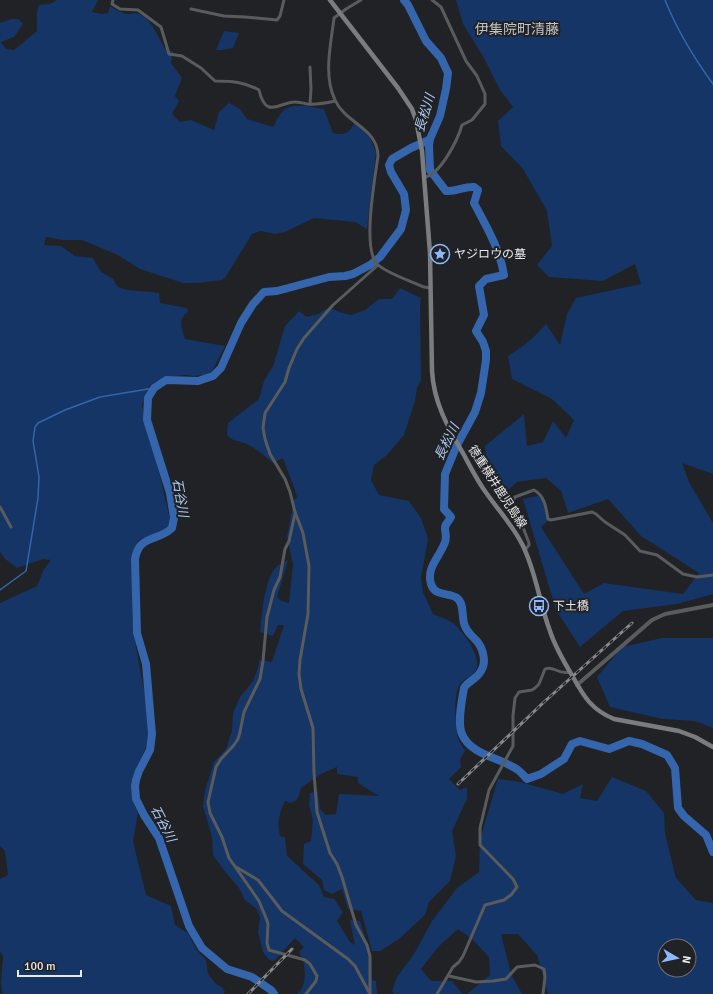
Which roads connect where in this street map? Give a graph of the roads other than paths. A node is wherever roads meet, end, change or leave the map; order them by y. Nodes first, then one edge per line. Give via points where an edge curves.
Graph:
1 (113, 0) edge
2 (284, 0) edge
3 (330, 0) edge
4 (361, 0) edge
5 (432, 0) edge
6 (191, 9) dead end
7 (340, 13) junction
8 (310, 67) dead end
9 (335, 101) junction
10 (310, 104) junction
11 (424, 177) junction
12 (378, 265) junction
13 (431, 288) junction
14 (0, 507) edge
15 (295, 512) junction
16 (10, 527) dead end
17 (525, 550) junction
18 (713, 575) edge
19 (713, 605) edge
20 (570, 672) junction
21 (577, 685) junction
22 (713, 747) edge
23 (236, 867) junction
24 (449, 976) junction
25 (306, 994) edge
26 (370, 994) edge
27 (437, 994) edge
28 (543, 994) edge

1 - 10 street via 112,4 120,9 138,10 161,27 169,54 182,56 215,81 253,87 259,90 265,104 276,108 294,102
2 - 6 street via 277,20 224,16
3 - 7 main road, 徳重横井鹿児島線
4 - 7 street
5 - 11 street via 441,7 466,61 477,76 485,94 486,104 472,120 462,125 449,154 434,173
7 - 9 street via 334,18 328,74
7 - 11 main road, 徳重横井鹿児島線 via 406,99 416,120
8 - 10 street
9 - 10 street
9 - 12 street via 374,139 378,147 370,221 370,239 374,259
11 - 13 main road, 徳重横井鹿児島線
12 - 13 street
12 - 15 street via 332,304 304,338 297,349 285,382 265,413 264,439 285,479
13 - 17 main road, 徳重横井鹿児島線 via 433,383 439,408 479,482
14 - 16 street
15 - 23 street via 280,577 267,617 260,679 244,712 238,739 216,767 208,802 229,858
15 - 26 street via 303,534 309,566 308,614 299,674 313,728 317,812 330,853 342,877 356,925 367,945 370,956
17 - 18 street via 530,543 513,501 515,497 534,490 544,500 548,519 592,512 625,535 640,551 657,555 683,574
17 - 20 main road, 徳重横井鹿児島線 via 549,630
19 - 21 street via 665,614 652,620
20 - 21 main road, 徳重横井鹿児島線
20 - 24 street via 561,673 549,667 545,669 535,688 516,695 512,716 514,746 488,790 480,828 480,845 513,879 517,887 504,900 485,905 463,956
21 - 22 main road, 徳重横井鹿児島線 via 589,703 606,716 683,733
23 - 25 street via 259,901 266,918 269,950 305,960 314,970 316,981
23 - 26 street via 258,880 282,911 348,959 355,966
24 - 27 street
24 - 28 street via 476,982 493,982 506,979 517,967 535,965 544,970

